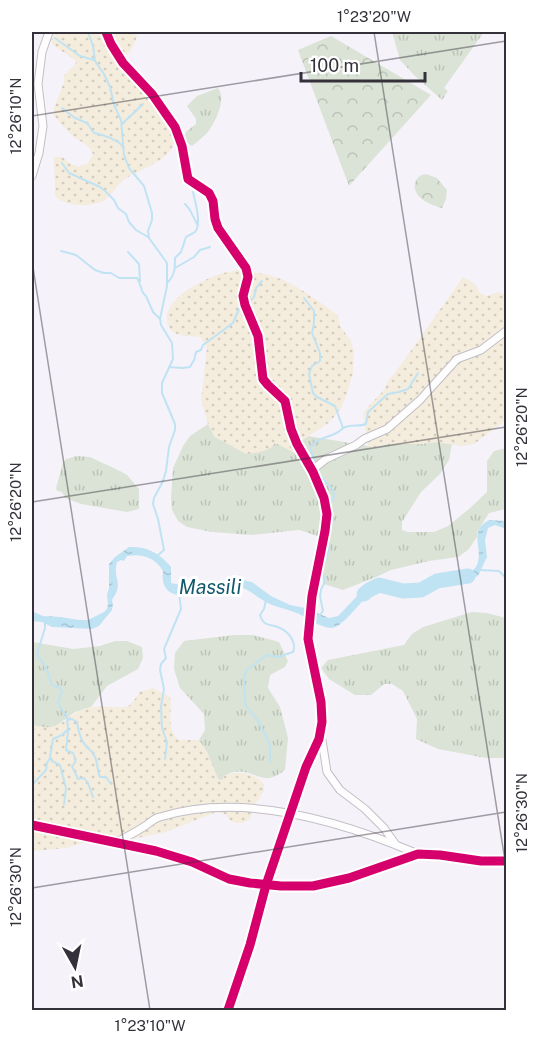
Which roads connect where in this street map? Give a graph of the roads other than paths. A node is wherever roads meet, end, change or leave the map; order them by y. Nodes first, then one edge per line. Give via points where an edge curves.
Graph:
1 (50, 32) edge
2 (106, 32) edge
3 (32, 176) edge
4 (507, 331) edge
5 (313, 472) junction
6 (320, 732) junction
7 (290, 814) junction
8 (32, 825) edge
9 (117, 842) junction
10 (396, 845) junction
11 (417, 854) junction
12 (507, 861) edge
13 (266, 885) junction
14 (228, 1011) edge

1 - 3 street via 42,52 38,84 43,126
2 - 5 street via 123,63 175,127 188,179 209,193 218,228 246,268 243,297 258,336 263,379 285,401 291,429
4 - 5 street via 481,350 457,359 387,429 326,459
5 - 6 street via 327,514 308,639 321,702
6 - 7 street
6 - 10 street via 327,772
7 - 9 street via 248,808 186,811 157,817
7 - 10 street via 333,823
7 - 13 street
8 - 9 street
9 - 13 street via 192,862 229,879
10 - 11 street
11 - 12 street
11 - 13 street via 313,886
13 - 14 street

